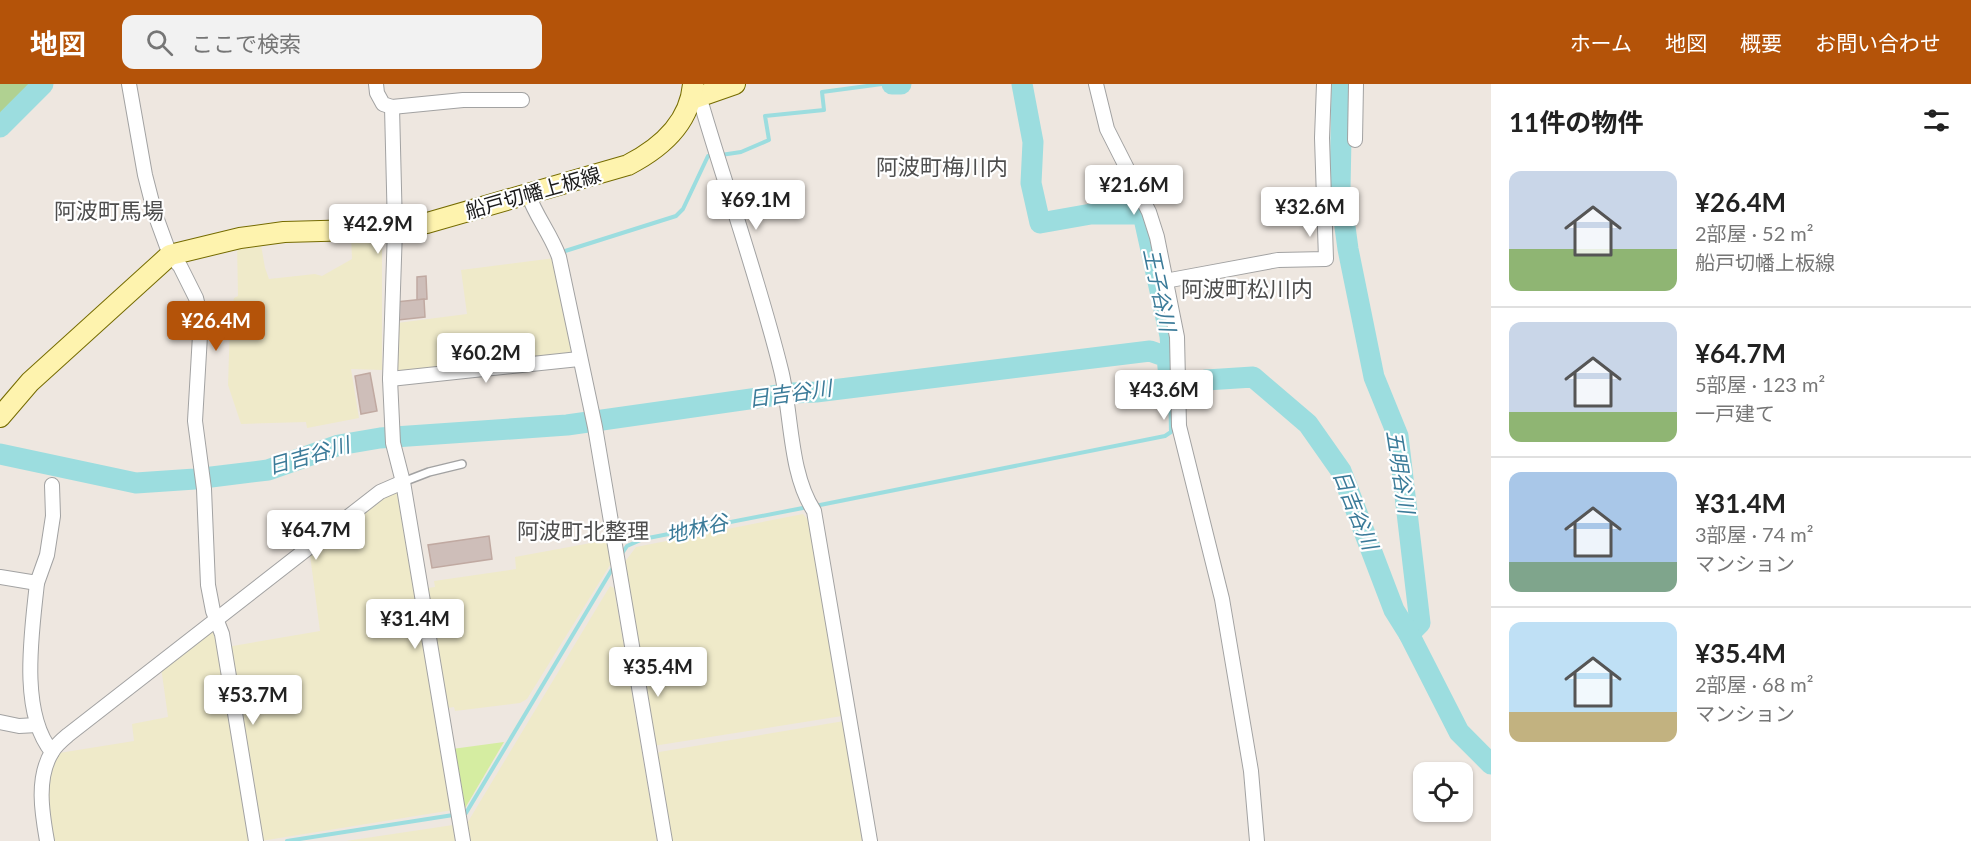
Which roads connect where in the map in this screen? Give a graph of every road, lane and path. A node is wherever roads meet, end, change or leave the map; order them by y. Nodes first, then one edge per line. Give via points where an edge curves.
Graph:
1 (129, 84) edge
2 (376, 84) edge
3 (735, 84) edge
4 (1096, 84) edge
5 (1324, 84) edge
6 (1356, 84) edge
7 (693, 91) edge
8 (522, 100) dead end
9 (392, 107) junction
10 (1355, 140) dead end
11 (528, 194) junction
12 (395, 229) junction
13 (170, 255) junction
14 (1166, 281) junction
15 (579, 358) junction
16 (390, 379) junction
17 (0, 417) edge
18 (462, 464) dead end
19 (403, 482) junction
20 (52, 485) dead end
21 (0, 577) edge
22 (37, 583) junction
23 (216, 618) junction
24 (0, 722) edge
25 (37, 725) junction
26 (52, 752) junction
27 (47, 841) edge
28 (256, 841) edge
29 (463, 841) edge
30 (665, 841) edge
31 (870, 841) edge
32 (1257, 841) edge

1 - 13 street via 146,175
2 - 9 street via 383,104
3 - 7 main road
4 - 14 street via 1107,129 1149,212
5 - 14 street via 1326,259 1278,260
6 - 10 street
7 - 11 main road, 船戸切幡上板線 via 682,120 649,154 628,165
7 - 31 street via 702,106 786,393
8 - 9 street via 463,100
9 - 12 street
11 - 12 main road, 船戸切幡上板線 via 427,224
11 - 15 street via 559,257
12 - 13 main road, 船戸切幡上板線 via 284,232
12 - 16 street
13 - 17 main road, 船戸切幡上板線 via 30,382
13 - 23 street via 196,298 201,318 195,421 204,489 208,585
14 - 32 street via 1178,351 1179,426 1222,599 1251,771
15 - 16 street
15 - 30 street via 594,420
16 - 19 street via 393,437
18 - 19 lane
19 - 23 street via 380,492
19 - 29 street
20 - 22 street via 53,516 47,555
21 - 22 street
22 - 25 street via 31,684
23 - 26 street via 68,735
23 - 28 street via 222,634
24 - 25 street
25 - 26 street
26 - 27 street via 44,773 42,795

